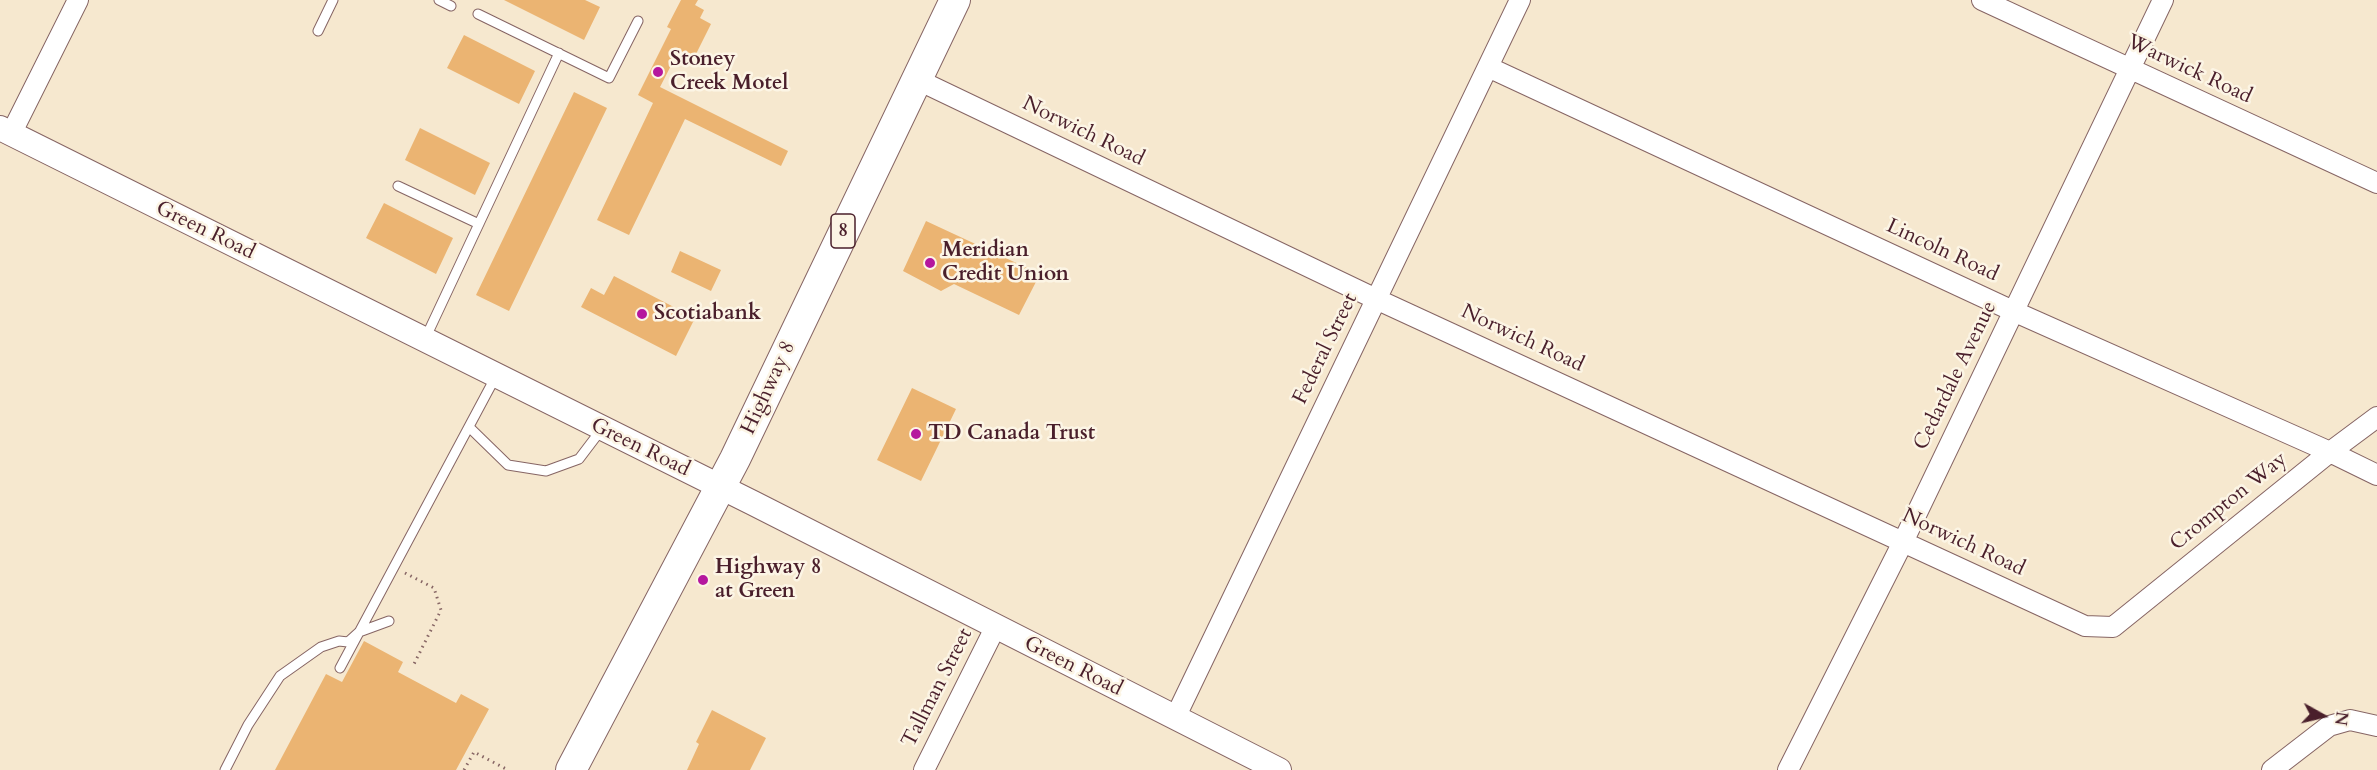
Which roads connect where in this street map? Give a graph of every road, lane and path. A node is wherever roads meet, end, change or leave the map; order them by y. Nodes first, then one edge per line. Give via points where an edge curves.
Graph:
1 (78, 0) edge
2 (333, 0) edge
3 (439, 0) edge
4 (955, 0) edge
5 (1520, 0) edge
6 (1982, 0) edge
7 (2163, 0) edge
8 (451, 6) dead end
9 (478, 14) dead end
10 (638, 21) dead end
11 (318, 31) dead end
12 (559, 53) junction
13 (1488, 67) junction
14 (2130, 69) junction
15 (916, 79) junction
16 (6, 131) edge
17 (2377, 183) edge
18 (398, 186) dead end
19 (479, 224) junction
20 (1376, 299) junction
21 (2013, 311) junction
22 (424, 340) junction
23 (496, 376) junction
24 (2377, 417) edge
25 (469, 426) junction
26 (602, 429) junction
27 (2330, 452) junction
28 (2377, 475) edge
29 (721, 488) junction
30 (1903, 542) junction
31 (393, 567) junction
32 (389, 621) dead end
33 (2113, 627) joint
34 (995, 628) junction
35 (359, 632) junction
36 (413, 666) dead end
37 (340, 668) dead end
38 (1175, 718) junction
39 (2377, 726) edge
40 (225, 770) edge
41 (464, 770) edge
42 (508, 770) edge
43 (571, 770) edge
44 (924, 770) edge
45 (1279, 770) edge
46 (1788, 770) edge
47 (2272, 770) edge

1 - 16 street
2 - 11 lane
3 - 8 lane
4 - 15 main road, Highway 8 / 8
5 - 13 street, Federal Street
6 - 14 street, Warwick Road
7 - 14 street, Cedardale Avenue
9 - 12 lane
10 - 12 lane via 609,78
12 - 19 lane
13 - 20 street, Federal Street
13 - 21 street, Lincoln Road
14 - 17 street, Warwick Road
14 - 21 street, Cedardale Avenue
15 - 20 street, Norwich Road
15 - 29 main road, Highway 8 / 8
16 - 22 street, Green Road
18 - 19 lane
19 - 22 lane
20 - 30 street, Norwich Road
20 - 38 street, Federal Street
21 - 27 street, Lincoln Road
21 - 30 street, Cedardale Avenue
22 - 23 street, Green Road
23 - 25 lane
23 - 26 street, Green Road
24 - 27 street, Crompton Way
25 - 26 lane via 508,465 546,471 579,459
25 - 31 lane
26 - 29 street, Green Road
27 - 28 street, Lincoln Road
27 - 33 street, Crompton Way
29 - 34 street, Green Road
29 - 43 main road, Highway 8 / 8
30 - 33 street, Norwich Road via 2085,626
30 - 46 street, Cedardale Avenue
31 - 35 lane
31 - 36 path via 434,588 441,610
32 - 35 lane
34 - 38 street, Green Road
34 - 44 street, Tallman Street
35 - 37 lane
35 - 40 lane via 348,642 321,647 280,676
38 - 45 street, Green Road
39 - 47 street via 2350,720 2330,726
41 - 42 path via 474,752

